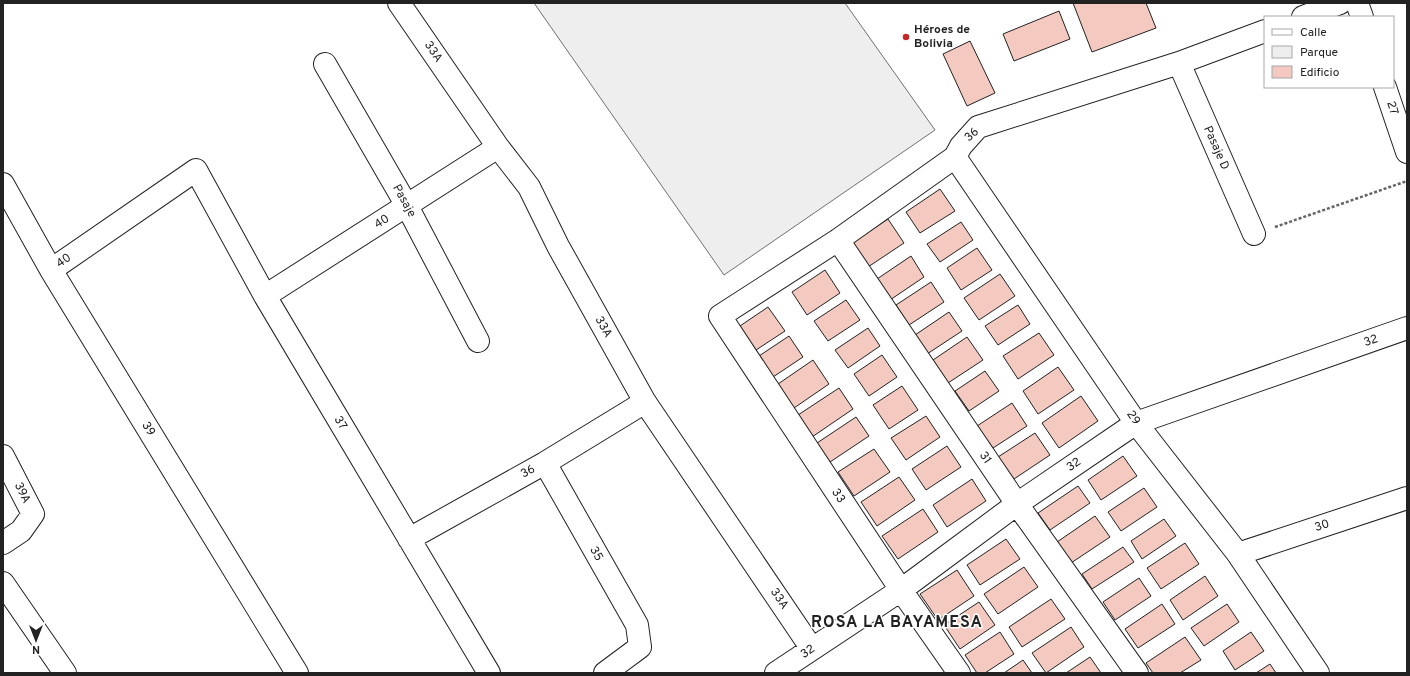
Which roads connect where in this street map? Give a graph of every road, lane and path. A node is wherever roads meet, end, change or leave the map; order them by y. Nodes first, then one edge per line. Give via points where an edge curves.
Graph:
1 (399, 3) edge
2 (1340, 3) edge
3 (1357, 3) edge
4 (1306, 16) edge
5 (1362, 16) edge
6 (1264, 31) edge
7 (1178, 63) junction
8 (325, 64) dead end
9 (1385, 88) edge
10 (498, 147) junction
11 (1407, 152) edge
12 (955, 157) junction
13 (196, 170) joint
14 (1407, 181) edge
15 (3, 184) edge
16 (407, 206) junction
17 (1254, 234) joint
18 (838, 240) junction
19 (51, 270) junction
20 (265, 296) junction
21 (720, 316) joint
22 (1407, 328) edge
23 (478, 341) dead end
24 (645, 402) junction
25 (1136, 422) junction
26 (3, 456) edge
27 (545, 463) junction
28 (1407, 498) edge
29 (1016, 504) junction
30 (409, 539) junction
31 (3, 543) edge
32 (1238, 554) junction
33 (3, 583) edge
34 (901, 590) junction
35 (812, 649) junction
36 (65, 673) edge
37 (297, 673) edge
38 (489, 673) edge
39 (606, 673) edge
40 (776, 673) edge
41 (959, 673) edge
42 (1137, 673) edge
43 (1318, 673) edge

1 - 10 street, 33A
2 - 4 street
3 - 5 street
6 - 7 street, 36
7 - 12 street, 36 via 978,127
7 - 17 street, Pasaje D
8 - 16 street, Pasaje
9 - 11 street, 27
10 - 16 street, 40
10 - 24 street, 33A via 529,187 558,246
12 - 18 street, 36
12 - 25 street, 29
13 - 19 street, 40
13 - 20 street, 37
14 - 17 path
15 - 19 street, 39
16 - 20 street, 40
16 - 23 street, Pasaje
18 - 21 street, 36
18 - 29 street, 31
19 - 37 street, 39
20 - 30 street, 37
21 - 34 street, 33
22 - 25 street, 32
24 - 27 street, 36
24 - 35 street, 33A
25 - 29 street, 32
25 - 32 street, 29
26 - 31 street, 39A via 33,514 21,531
27 - 30 street, 36
27 - 39 street, 35 via 637,625 640,647
28 - 32 street, 30
29 - 34 street, 32
29 - 42 street, 31
30 - 38 street, 37
32 - 43 street, 29
33 - 36 street
34 - 35 street, 32
34 - 41 street, 33
35 - 40 street, 32

